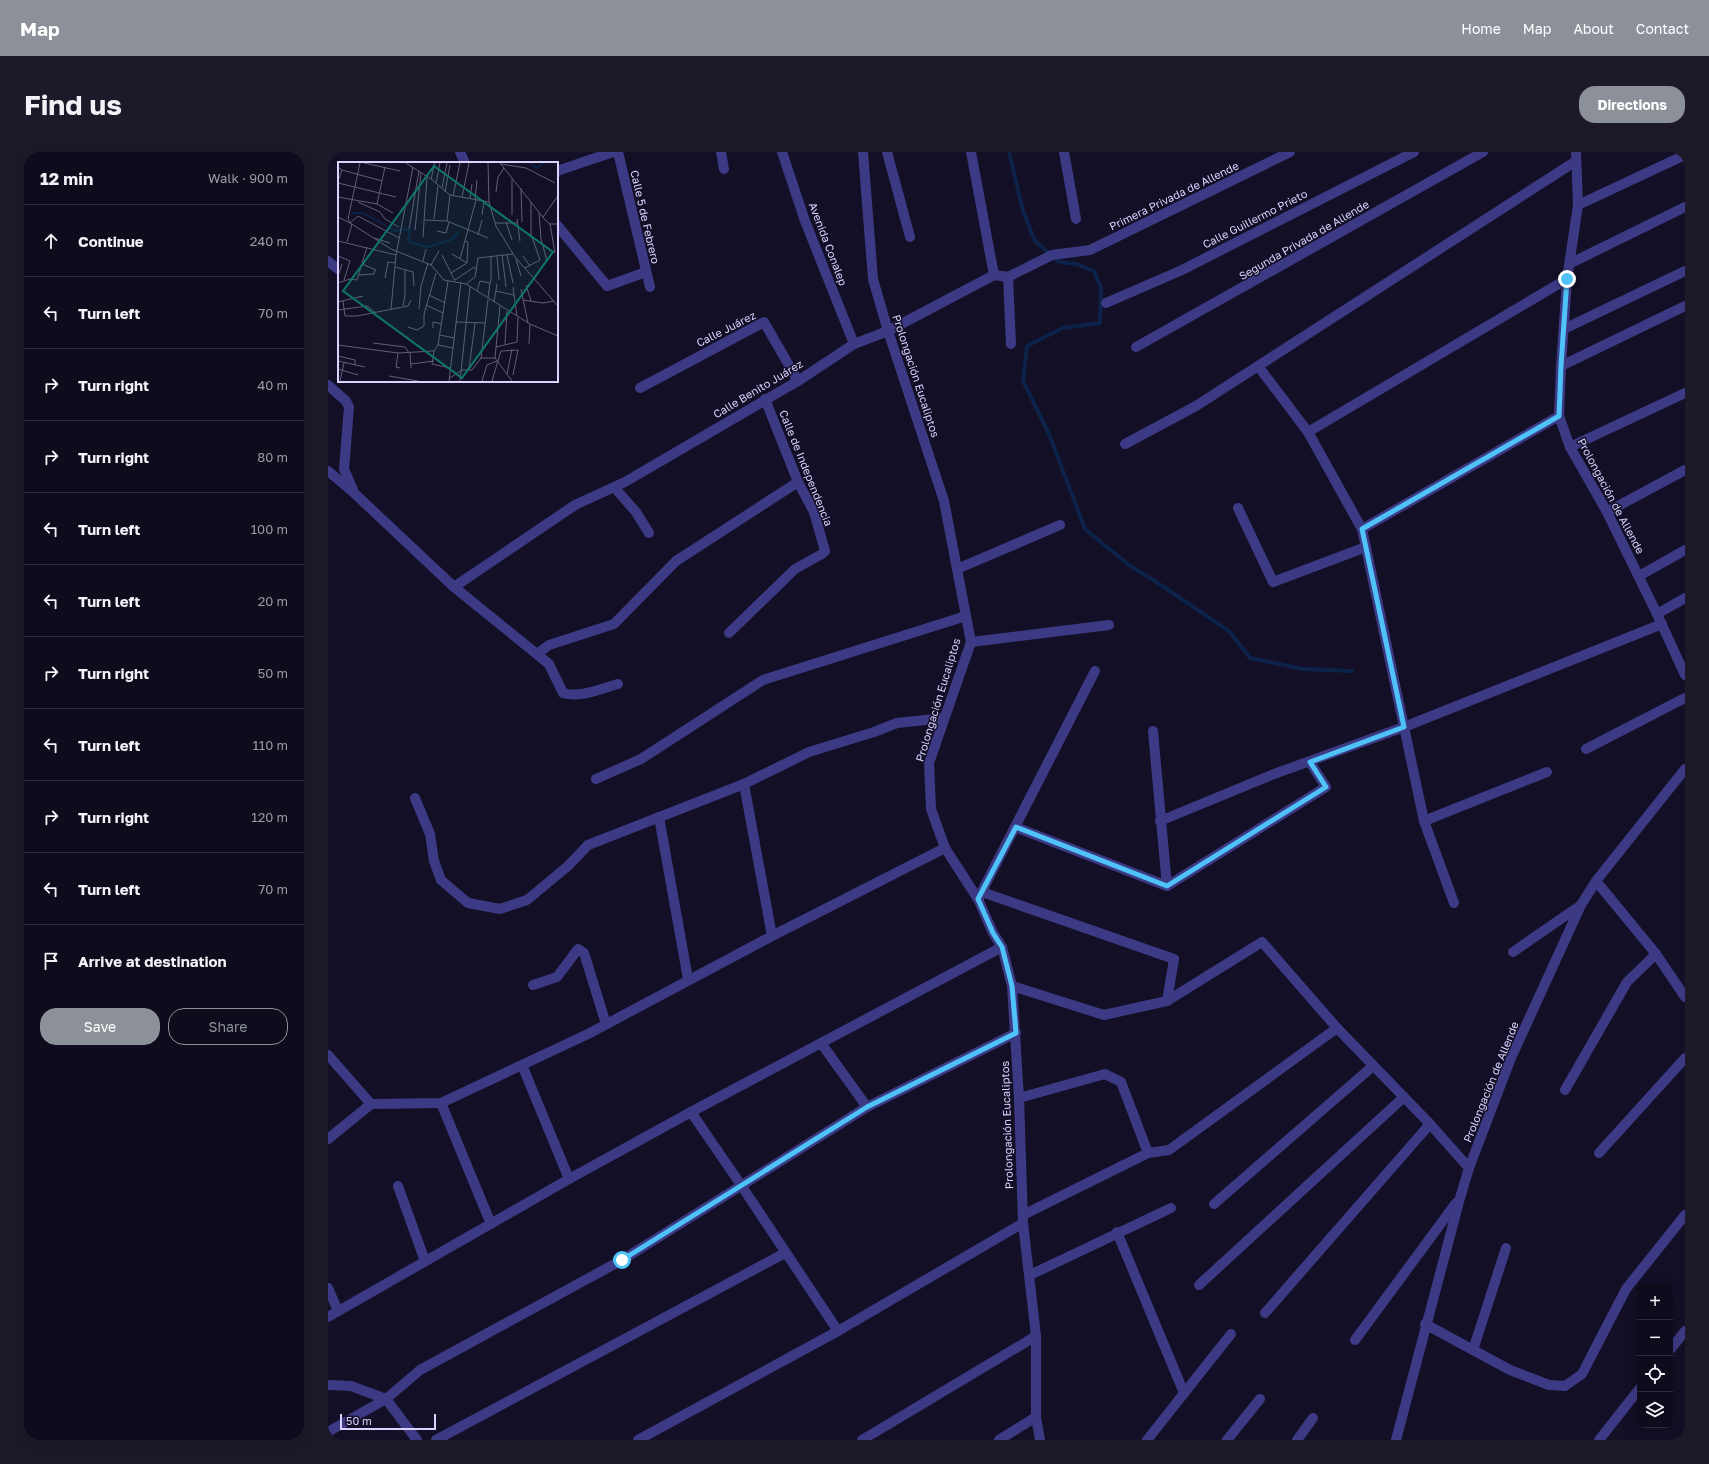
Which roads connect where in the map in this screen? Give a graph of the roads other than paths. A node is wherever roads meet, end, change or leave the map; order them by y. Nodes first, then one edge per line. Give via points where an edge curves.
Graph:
1 (460, 152) edge
2 (613, 152) edge
3 (618, 152) edge
4 (721, 152) edge
5 (782, 152) edge
6 (863, 152) edge
7 (887, 152) edge
8 (971, 152) edge
9 (1064, 152) edge
10 (1290, 152) edge
11 (1414, 152) edge
12 (1483, 152) edge
13 (595, 154) edge
14 (1685, 155) edge
15 (1576, 156) edge
16 (465, 162) edge
17 (724, 169) dead end
18 (558, 171) edge
19 (1578, 205) junction
20 (1685, 207) edge
21 (1076, 219) dead end
22 (558, 226) edge
23 (910, 237) dead end
24 (328, 261) edge
25 (1571, 263) junction
26 (338, 269) edge
27 (1685, 271) edge
28 (646, 272) junction
29 (994, 275) junction
30 (1008, 277) junction
31 (1567, 279) junction
32 (650, 287) dead end
33 (1106, 303) dead end
34 (1685, 306) edge
35 (1564, 329) junction
36 (888, 331) junction
37 (854, 344) junction
38 (1011, 344) dead end
39 (1136, 347) dead end
40 (1258, 366) junction
41 (1561, 366) junction
42 (798, 381) junction
43 (328, 385) edge
44 (640, 388) dead end
45 (1685, 393) edge
46 (765, 400) junction
47 (1559, 416) junction
48 (1308, 432) junction
49 (1125, 444) dead end
50 (1570, 447) junction
51 (1685, 470) edge
52 (328, 471) edge
53 (798, 482) junction
54 (614, 487) junction
55 (353, 492) junction
56 (1238, 508) dead end
57 (1607, 512) junction
58 (1060, 525) dead end
59 (1362, 529) junction
60 (649, 533) dead end
61 (1366, 546) junction
62 (1685, 550) edge
63 (957, 569) junction
64 (1639, 576) junction
65 (454, 587) junction
66 (1685, 598) edge
67 (1657, 614) junction
68 (966, 616) junction
69 (1662, 624) junction
70 (1109, 625) dead end
71 (729, 633) dead end
72 (971, 642) junction
73 (536, 654) junction
74 (1095, 671) dead end
75 (1685, 674) edge
76 (618, 684) dead end
77 (1685, 698) edge
78 (944, 718) junction
79 (1404, 727) junction
80 (1153, 731) dead end
81 (1586, 749) dead end
82 (1310, 762) junction
83 (1685, 769) edge
84 (1547, 772) dead end
85 (596, 779) dead end
86 (744, 784) junction
87 (415, 798) dead end
88 (659, 817) junction
89 (1160, 821) junction
90 (1424, 821) junction
91 (1016, 827) junction
92 (945, 848) junction
93 (1596, 882) junction
94 (1167, 886) junction
95 (980, 895) junction
96 (1454, 903) dead end
97 (1581, 905) junction
98 (772, 936) junction
99 (1002, 947) junction
100 (1513, 952) dead end
101 (1656, 954) junction
102 (688, 980) junction
103 (533, 985) dead end
104 (1012, 986) junction
105 (1685, 997) edge
106 (1167, 1001) junction
107 (606, 1024) junction
108 (1337, 1028) junction
109 (1016, 1033) junction
110 (821, 1043) junction
111 (328, 1054) edge
112 (1685, 1058) edge
113 (522, 1065) junction
114 (1373, 1066) junction
115 (1565, 1090) dead end
116 (1404, 1097) junction
117 (1019, 1098) junction
118 (441, 1103) junction
119 (371, 1104) junction
120 (867, 1107) junction
121 (691, 1112) junction
122 (1430, 1124) junction
123 (328, 1139) edge
124 (1148, 1153) junction
125 (1598, 1153) dead end
126 (1469, 1168) junction
127 (570, 1179) junction
128 (741, 1185) junction
129 (398, 1186) dead end
130 (1460, 1198) junction
131 (1214, 1204) dead end
132 (1171, 1208) dead end
133 (1685, 1215) edge
134 (1023, 1219) junction
135 (491, 1224) junction
136 (1118, 1232) junction
137 (1506, 1248) dead end
138 (785, 1253) junction
139 (425, 1261) junction
140 (1030, 1275) junction
141 (1199, 1285) dead end
142 (328, 1288) edge
143 (338, 1311) junction
144 (1265, 1314) dead end
145 (328, 1317) edge
146 (1425, 1324) junction
147 (1685, 1331) edge
148 (838, 1332) junction
149 (1231, 1334) dead end
150 (1036, 1336) junction
151 (1354, 1340) dead end
152 (1673, 1346) edge
153 (1473, 1350) junction
154 (328, 1385) edge
155 (1637, 1392) edge
156 (1184, 1394) junction
157 (386, 1398) junction
158 (1260, 1399) dead end
159 (1036, 1417) junction
160 (1313, 1418) dead end
161 (328, 1432) edge
162 (417, 1440) edge
163 (436, 1440) edge
164 (638, 1440) edge
165 (862, 1440) edge
166 (999, 1440) edge
167 (1040, 1440) edge
168 (1147, 1440) edge
169 (1227, 1440) edge
170 (1297, 1440) edge
171 (1396, 1440) edge
172 (1598, 1440) edge

1 - 16 street
2 - 13 street
3 - 28 street, Calle 5 de Febrero
4 - 17 street
5 - 37 street, Avenida Conalep
6 - 36 street, Prolongación Eucaliptos via 874,279
7 - 23 street
8 - 29 street
9 - 21 street
10 - 30 street, Primera Privada de Allende via 1090,250 1052,255
11 - 33 street, Calle Guillermo Prieto via 1182,270
12 - 39 street, Segunda Privada de Allende
13 - 18 street
14 - 19 street
15 - 19 street, Prolongación de Allende
15 - 40 street
19 - 25 street, Prolongación de Allende
20 - 25 street
22 - 28 street via 607,286
24 - 26 street
25 - 31 street, Prolongación de Allende
27 - 35 street
28 - 32 street, Calle 5 de Febrero
29 - 30 street
29 - 36 street, Calle Benito Juárez
30 - 38 street
31 - 35 street, Prolongación de Allende
31 - 48 street
34 - 41 street
35 - 41 street, Prolongación de Allende
36 - 37 street, Calle Benito Juárez
36 - 63 street, Prolongación Eucaliptos via 944,501
37 - 42 street, Calle Benito Juárez
40 - 48 street
40 - 49 street via 1196,406
41 - 47 street, Prolongación de Allende
42 - 44 street, Calle Juárez via 764,322
42 - 46 street, Calle Benito Juárez
43 - 55 street via 346,401 349,408 344,469
45 - 50 street
46 - 53 street, Calle de Independencia
46 - 54 street, Calle Benito Juárez
47 - 50 street, Prolongación de Allende
47 - 59 street
48 - 59 street
50 - 57 street, Prolongación de Allende
51 - 57 street
52 - 55 street
53 - 71 street, Calle de Independencia via 814,512 825,551 795,569
53 - 73 street via 676,561 614,624 549,645
54 - 60 street via 636,512
54 - 65 street, Calle Benito Juárez via 575,505
55 - 65 street
56 - 61 street via 1273,582
57 - 64 street, Prolongación de Allende
58 - 63 street
59 - 61 street
61 - 79 street
62 - 64 street
63 - 68 street, Prolongación Eucaliptos
64 - 67 street, Prolongación de Allende
65 - 73 street
66 - 67 street
67 - 69 street, Prolongación de Allende
68 - 72 street, Prolongación Eucaliptos
68 - 85 street via 762,680 641,759
69 - 75 street, Prolongación de Allende
69 - 79 street
70 - 72 street
72 - 78 street, Prolongación Eucaliptos
73 - 76 street via 549,664 563,692 571,695
74 - 91 street
77 - 81 street
78 - 86 street via 897,722 874,732 809,752
78 - 92 street, Prolongación Eucaliptos via 929,762 931,809
79 - 82 street
79 - 90 street
80 - 89 street
82 - 89 street
82 - 94 street via 1326,787
83 - 93 street, Prolongación de Allende
84 - 90 street
86 - 88 street
86 - 98 street
87 - 88 street via 430,834 434,861 441,880 468,903 500,909 527,900 568,866 588,844
88 - 102 street
89 - 94 street
90 - 96 street
91 - 94 street
91 - 95 street
92 - 95 street, Prolongación Eucaliptos
92 - 98 street
93 - 97 street, Prolongación de Allende
93 - 101 street
95 - 99 street, Prolongación Eucaliptos via 993,933
95 - 106 street via 1174,959
97 - 100 street
97 - 126 street, Prolongación de Allende via 1511,1058
98 - 102 street
99 - 104 street, Prolongación Eucaliptos
99 - 110 street
101 - 105 street
101 - 115 street via 1626,982
102 - 107 street
103 - 107 street via 557,977 578,949 584,953
104 - 106 street via 1104,1015
104 - 109 street, Prolongación Eucaliptos
106 - 108 street via 1262,942
107 - 113 street
108 - 114 street
108 - 124 street via 1169,1150
109 - 117 street, Prolongación Eucaliptos
109 - 120 street
110 - 120 street
110 - 121 street
111 - 119 street
112 - 125 street
113 - 118 street
113 - 127 street
114 - 116 street
114 - 131 street
116 - 122 street
116 - 141 street
117 - 124 street via 1104,1074 1120,1082
117 - 134 street, Prolongación Eucaliptos
118 - 119 street
118 - 135 street
119 - 123 street
120 - 128 street
121 - 127 street
121 - 128 street
122 - 126 street
122 - 144 street
124 - 134 street
126 - 130 street, Prolongación de Allende
127 - 135 street
128 - 138 street
128 - 157 street via 622,1260 420,1370
129 - 139 street
130 - 146 street, Prolongación de Allende
130 - 151 street
132 - 136 street
133 - 153 street via 1626,1289 1582,1374 1565,1386 1549,1385 1510,1370
134 - 140 street, Prolongación Eucaliptos
134 - 148 street
135 - 139 street
136 - 140 street
136 - 156 street
137 - 153 street
138 - 148 street
138 - 163 street
139 - 143 street
140 - 150 street, Prolongación Eucaliptos
142 - 143 street
143 - 145 street
146 - 153 street
146 - 171 street, Prolongación de Allende
147 - 152 street
148 - 164 street
149 - 156 street
150 - 159 street, Prolongación Eucaliptos
150 - 165 street
154 - 157 street via 351,1386
155 - 172 street
156 - 168 street
157 - 161 street
157 - 162 street
158 - 169 street
159 - 166 street
159 - 167 street, Prolongación Eucaliptos
160 - 170 street

